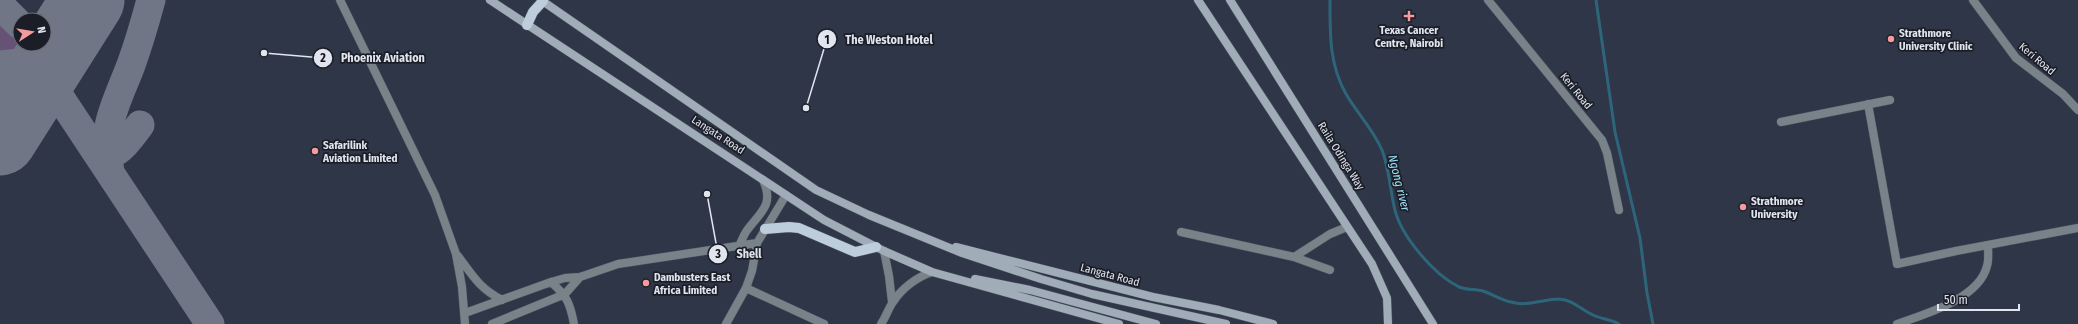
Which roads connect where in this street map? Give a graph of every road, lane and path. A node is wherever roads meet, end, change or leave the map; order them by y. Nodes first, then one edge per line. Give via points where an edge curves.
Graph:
1 (340, 0) edge
2 (490, 0) edge
3 (1198, 0) edge
4 (1230, 0) edge
5 (1488, 0) edge
6 (1973, 0) edge
7 (542, 1) edge
8 (527, 25) junction
9 (1890, 100) dead end
10 (1868, 104) junction
11 (2078, 110) edge
12 (1781, 122) dead end
13 (763, 180) junction
14 (786, 195) junction
15 (1619, 210) dead end
16 (1347, 227) junction
17 (2078, 228) edge
18 (764, 229) junction
19 (1181, 232) dead end
20 (757, 243) junction
21 (942, 244) junction
22 (1988, 245) junction
23 (739, 246) junction
24 (880, 249) junction
25 (456, 254) junction
26 (1294, 257) junction
27 (1330, 270) dead end
28 (936, 274) junction
29 (580, 277) junction
30 (551, 282) junction
31 (746, 288) junction
32 (565, 294) junction
33 (502, 300) junction
34 (892, 302) junction
35 (465, 313) junction
36 (465, 324) edge
37 (492, 324) edge
38 (574, 324) edge
39 (726, 324) edge
40 (824, 324) edge
41 (881, 324) edge
42 (1119, 324) edge
43 (1156, 324) edge
44 (1226, 324) edge
45 (1273, 324) edge
46 (1388, 324) edge
47 (1433, 324) edge
48 (1898, 324) edge

1 - 25 street via 435,195
2 - 8 main road, Langata Road
3 - 16 main road
4 - 47 main road, Raila Odinga Way
5 - 15 street, Keri Road via 1602,140
6 - 11 street, Keri Road via 2016,58 2063,94
7 - 8 main road
7 - 21 main road, Langata Road via 816,190 869,215
8 - 13 main road, Langata Road via 703,138
9 - 10 street
10 - 12 street
10 - 22 street via 1897,264
13 - 14 main road, Langata Road
13 - 23 street via 768,197 767,204 747,230
14 - 18 street
14 - 24 main road, Langata Road via 824,220
16 - 26 street via 1330,234
16 - 46 main road via 1372,264 1381,283 1387,298
17 - 22 street
18 - 20 street
18 - 24 main road via 799,228 855,252
19 - 26 street
20 - 23 street
20 - 31 street
21 - 44 main road, Langata Road via 970,256 1092,294
21 - 45 main road, Langata Road
22 - 48 street via 1988,266 1982,279 1973,287 1942,308
23 - 29 street via 618,264
24 - 28 main road, Langata Road
24 - 34 street
25 - 33 street via 480,286
25 - 35 street
26 - 27 street
28 - 34 street via 921,276
28 - 42 main road, Langata Road
28 - 43 main road, Langata Road via 952,274 1030,290
29 - 30 street
29 - 32 street
30 - 32 street
30 - 33 street
31 - 39 street
31 - 40 street
32 - 37 street
32 - 38 street
33 - 35 street
34 - 41 street
35 - 36 street

